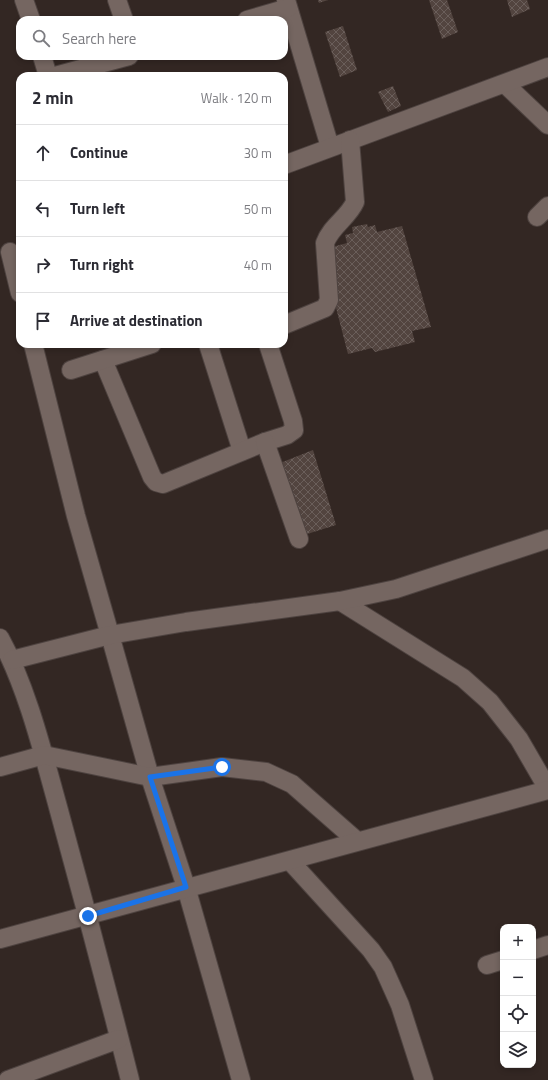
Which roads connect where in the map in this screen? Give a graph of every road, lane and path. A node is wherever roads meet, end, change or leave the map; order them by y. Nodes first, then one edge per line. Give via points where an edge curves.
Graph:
1 (24, 0) edge
2 (117, 0) edge
3 (287, 4) edge
4 (30, 16) edge
5 (123, 16) edge
6 (257, 16) edge
7 (43, 60) edge
8 (114, 60) edge
9 (548, 67) edge
10 (47, 72) edge
11 (70, 72) edge
12 (505, 84) junction
13 (548, 125) edge
14 (350, 140) junction
15 (330, 147) junction
16 (288, 164) edge
17 (10, 256) edge
18 (16, 279) edge
19 (288, 323) edge
20 (34, 348) edge
21 (209, 348) edge
22 (269, 348) edge
23 (121, 349) edge
24 (103, 360) junction
25 (71, 370) dead end
26 (265, 442) junction
27 (242, 451) junction
28 (299, 539) dead end
29 (548, 539) edge
30 (340, 601) junction
31 (110, 635) junction
32 (0, 638) edge
33 (12, 660) junction
34 (44, 755) junction
35 (0, 767) edge
36 (150, 777) junction
37 (548, 789) edge
38 (357, 841) junction
39 (290, 861) junction
40 (186, 887) junction
41 (88, 916) junction
42 (0, 939) edge
43 (548, 945) edge
44 (536, 949) edge
45 (119, 1039) junction
46 (8, 1080) edge
47 (130, 1080) edge
48 (241, 1080) edge
49 (424, 1080) edge

1 - 4 street
2 - 5 street
3 - 6 street
3 - 15 street
7 - 10 street
8 - 11 street
9 - 12 street
12 - 13 street
12 - 14 street
14 - 15 street
14 - 19 street via 355,202 352,209 328,234 325,243 329,300 325,308
15 - 16 street
17 - 18 street
20 - 31 street via 76,516
21 - 27 street
22 - 26 street via 294,430
23 - 24 street
24 - 25 street
24 - 27 street via 156,482 163,484
26 - 27 street
26 - 28 street
29 - 30 street via 396,589
30 - 31 street
30 - 37 street via 463,678 490,702 519,739
31 - 33 street
31 - 36 street
32 - 33 street
33 - 34 street
34 - 35 street
34 - 36 street
34 - 41 street
36 - 38 street via 222,767 266,772 292,784
36 - 40 street
37 - 38 street
38 - 39 street
39 - 40 street
39 - 49 street via 384,967 400,1005
40 - 41 street
40 - 48 street
41 - 42 street
41 - 45 street
43 - 44 street
45 - 46 street
45 - 47 street

